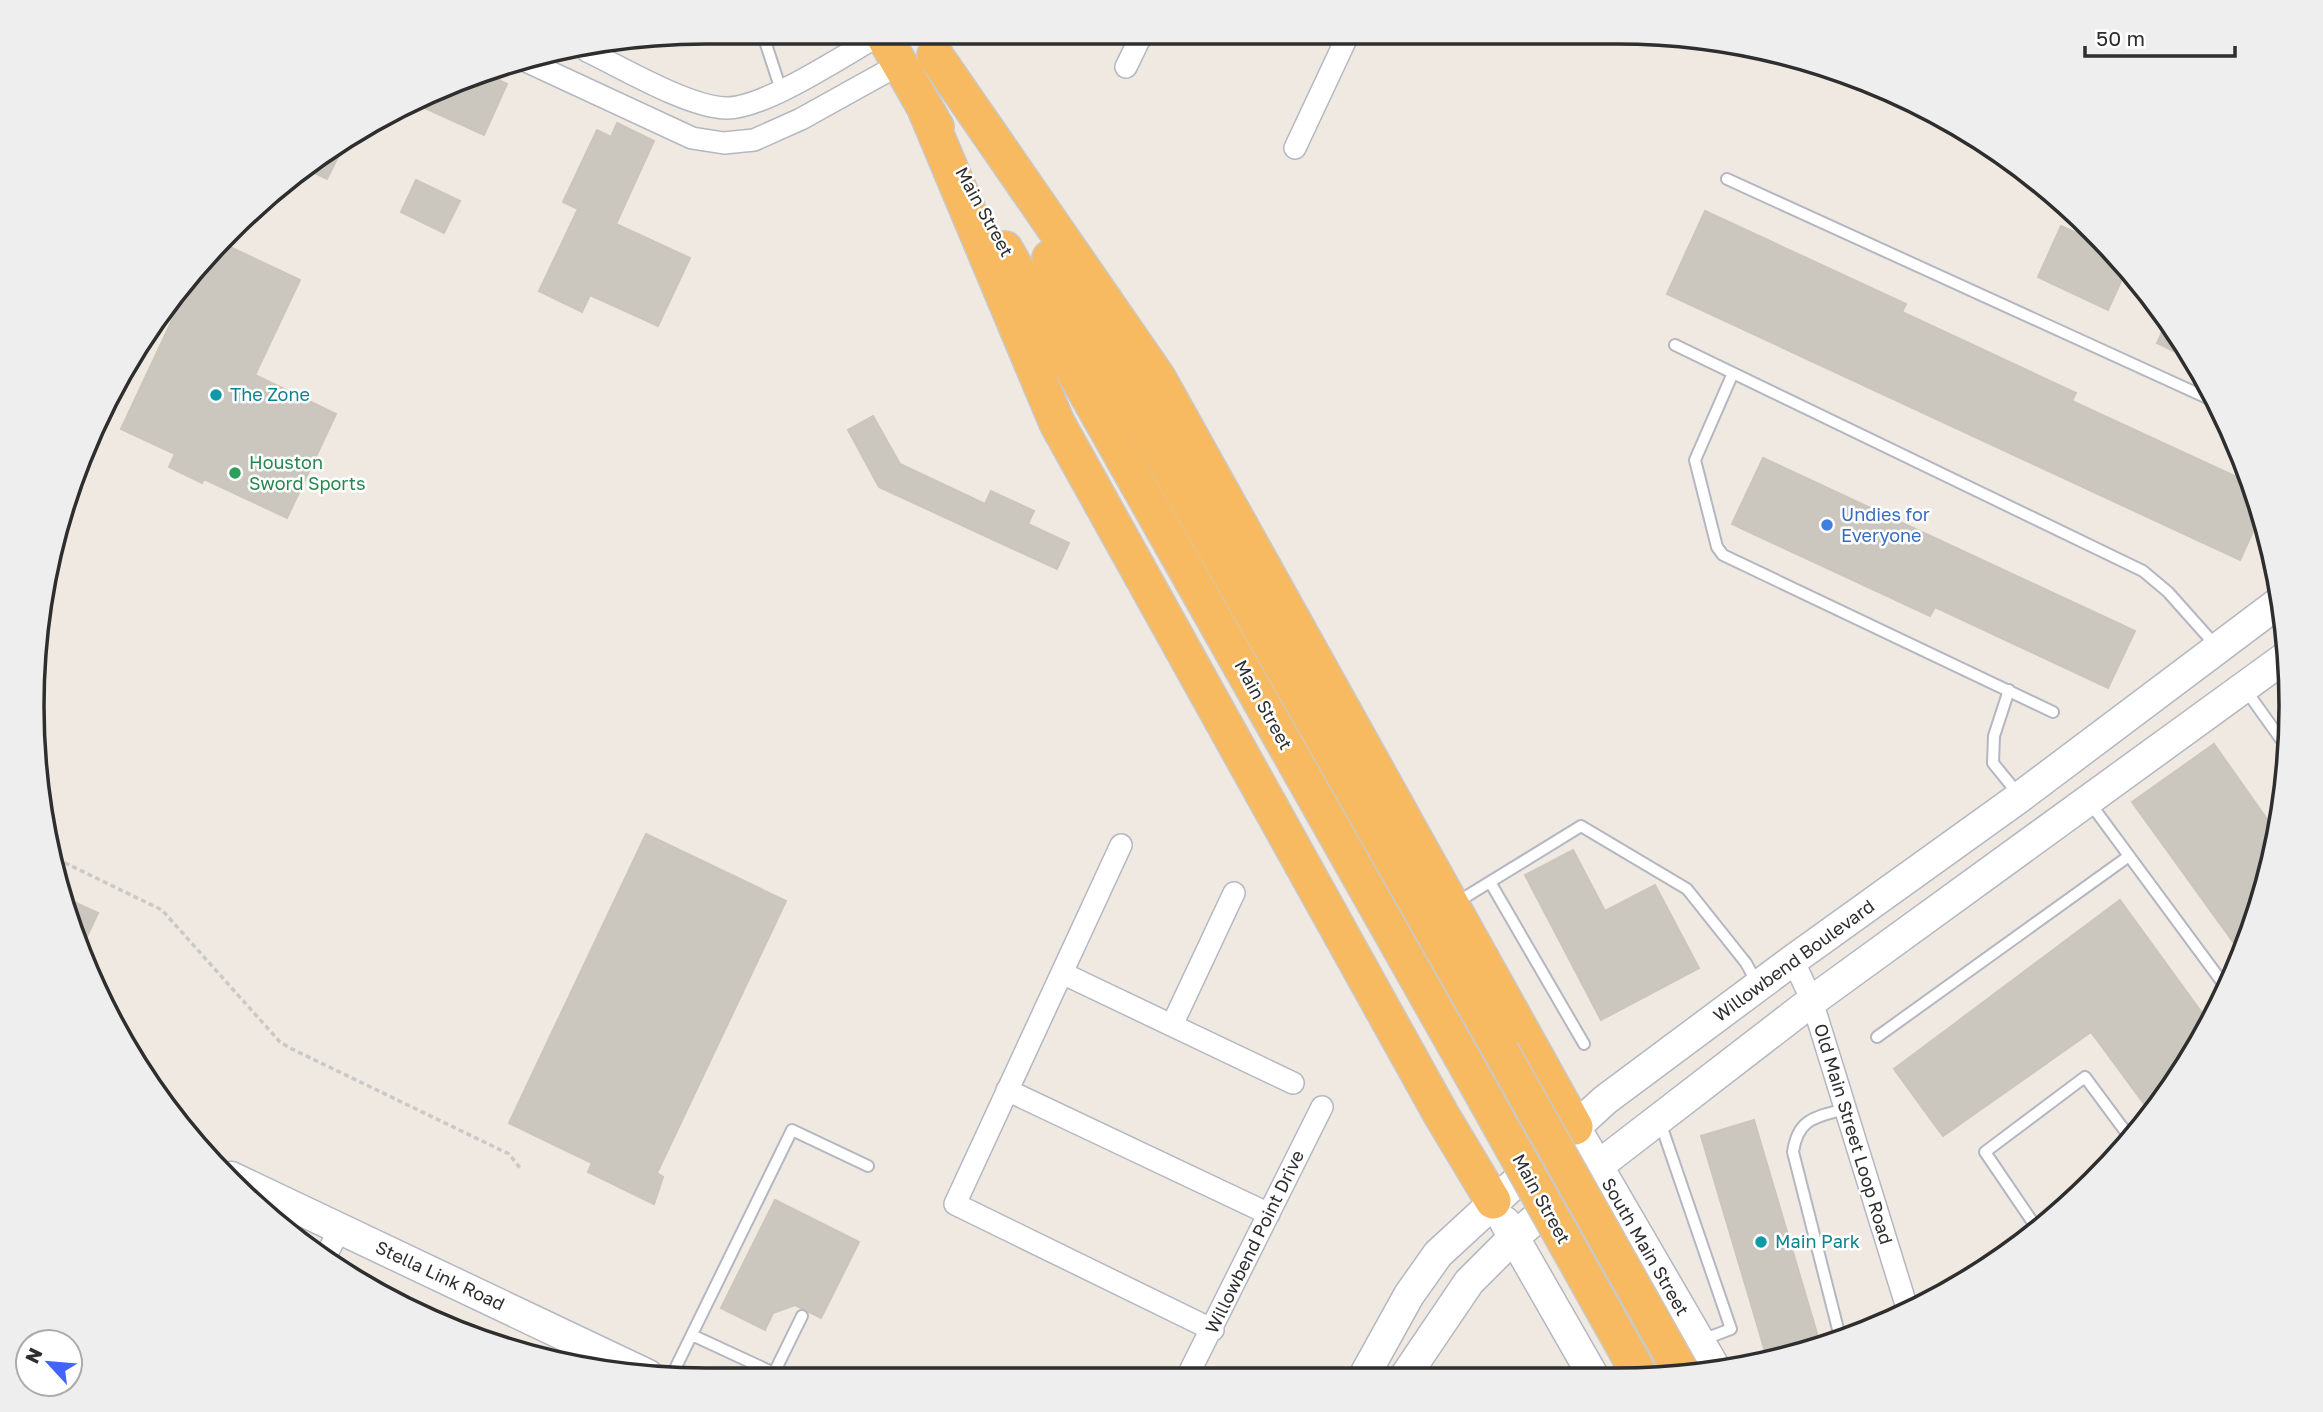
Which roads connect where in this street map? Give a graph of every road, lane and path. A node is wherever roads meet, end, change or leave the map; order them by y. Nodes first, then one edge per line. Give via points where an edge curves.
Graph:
1 (766, 44) edge
2 (863, 44) edge
3 (889, 44) edge
4 (929, 44) edge
5 (1137, 44) edge
6 (1344, 44) edge
7 (592, 54) edge
8 (900, 64) junction
9 (536, 66) edge
10 (1126, 67) dead end
11 (650, 81) junction
12 (781, 90) junction
13 (924, 106) junction
14 (635, 112) junction
15 (1295, 148) dead end
16 (1727, 179) dead end
17 (1675, 345) dead end
18 (1733, 373) junction
19 (2202, 396) edge
20 (2272, 607) edge
21 (2217, 647) junction
22 (2278, 662) edge
23 (2243, 687) junction
24 (2009, 690) junction
25 (2053, 712) dead end
26 (2278, 736) edge
27 (2020, 797) junction
28 (2088, 801) junction
29 (2046, 832) junction
30 (1121, 845) dead end
31 (2129, 856) junction
32 (62, 862) edge
33 (1490, 882) junction
34 (1234, 893) dead end
35 (1452, 906) junction
36 (1793, 960) junction
37 (1062, 973) junction
38 (2220, 979) edge
39 (1759, 985) junction
40 (1812, 1001) junction
41 (1172, 1025) junction
42 (1877, 1037) dead end
43 (1584, 1044) dead end
44 (1518, 1052) junction
45 (1293, 1083) dead end
46 (1007, 1090) junction
47 (1322, 1107) dead end
48 (1845, 1109) junction
49 (1442, 1116) junction
50 (1658, 1118) junction
51 (1575, 1127) junction
52 (2125, 1131) edge
53 (1598, 1166) junction
54 (867, 1167) dead end
55 (520, 1168) dead end
56 (251, 1186) edge
57 (1493, 1200) junction
58 (1269, 1214) junction
59 (2032, 1221) edge
60 (340, 1228) junction
61 (1513, 1238) junction
62 (329, 1251) edge
63 (1649, 1254) junction
64 (1905, 1302) edge
65 (802, 1316) dead end
66 (1559, 1317) junction
67 (1213, 1330) junction
68 (1838, 1330) edge
69 (692, 1335) junction
70 (1699, 1341) junction
71 (581, 1354) edge
72 (599, 1360) edge
73 (1711, 1362) edge
74 (1678, 1365) edge
75 (676, 1367) edge
76 (761, 1368) edge
77 (776, 1368) edge
78 (1192, 1368) edge
79 (1369, 1368) edge
80 (1411, 1368) edge
81 (1589, 1368) edge
82 (1636, 1368) edge

1 - 12 lane
2 - 12 street
3 - 8 highway, Main Street
4 - 35 highway via 1157,378
4 - 44 highway, Main Street
5 - 10 street
6 - 15 street
7 - 11 street
8 - 13 highway, Main Street
8 - 14 street via 754,140 724,143 692,138
9 - 14 street
11 - 12 street via 701,103 726,108 747,105
11 - 14 street
13 - 49 highway via 1057,423
13 - 82 highway, Main Street, bridge
16 - 19 lane
17 - 18 lane
18 - 21 lane via 2143,571
18 - 24 lane via 1695,460 1723,555
20 - 21 main road, Willowbend Boulevard
21 - 23 main road
21 - 27 main road, Willowbend Boulevard
22 - 23 main road
23 - 26 lane
23 - 28 main road
24 - 25 lane
24 - 27 lane via 1994,736 1993,763
27 - 29 main road
27 - 36 main road, Willowbend Boulevard
28 - 29 main road
28 - 31 lane
29 - 40 main road
30 - 37 street
31 - 38 lane
31 - 42 lane
32 - 55 path via 162,910 280,1042 509,1154
33 - 35 lane
33 - 39 lane via 1581,826 1688,889
33 - 43 lane
34 - 41 street
35 - 44 highway
36 - 39 main road, Willowbend Boulevard
36 - 40 street, Old Main Street Loop Road
37 - 41 street
37 - 46 street
39 - 51 main road, Willowbend Boulevard via 1634,1077
40 - 48 street, Old Main Street Loop Road
40 - 50 main road
41 - 45 street
44 - 49 highway via 1526,1083 1484,1125 1465,1126
44 - 51 highway
44 - 74 highway, Main Street, bridge
46 - 58 street
46 - 67 street via 955,1203
47 - 58 street, Willowbend Point Drive
48 - 64 street, Old Main Street Loop Road
48 - 68 lane via 1807,1121 1796,1134 1793,1152
49 - 57 highway
50 - 53 main road
50 - 70 lane via 1731,1329
51 - 53 main road, South Main Street
51 - 57 main road, Willowbend Boulevard
52 - 59 lane via 2085,1077 1985,1152
53 - 61 main road
53 - 63 main road, South Main Street
54 - 69 lane via 792,1130
56 - 60 main road, Stella Link Road
57 - 61 main road
57 - 79 main road, Willowbend Boulevard via 1438,1254
58 - 67 street, Willowbend Point Drive
60 - 62 street
60 - 71 main road, Stella Link Road
61 - 66 main road
61 - 80 main road via 1469,1282
63 - 66 main road via 1624,1240 1601,1240 1563,1272 1558,1282
63 - 70 main road, South Main Street
65 - 77 lane
66 - 81 main road
67 - 78 street, Willowbend Point Drive
69 - 75 lane
69 - 76 lane
70 - 73 main road, South Main Street
71 - 72 main road, Stella Link Road

